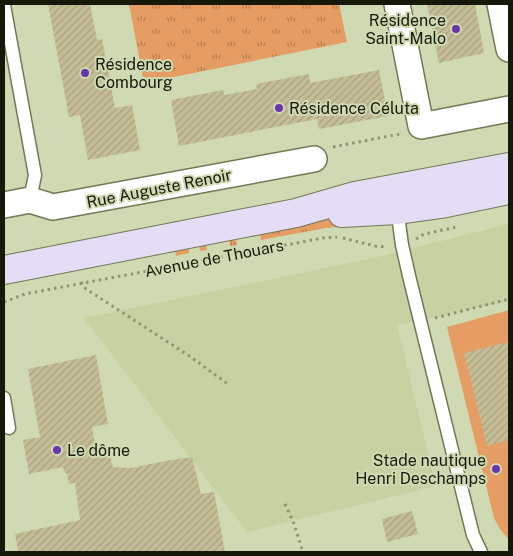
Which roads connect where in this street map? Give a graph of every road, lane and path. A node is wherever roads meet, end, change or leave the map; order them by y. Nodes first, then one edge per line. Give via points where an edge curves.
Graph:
1 (397, 4) edge
2 (500, 4) edge
3 (4, 5) edge
4 (509, 49) edge
5 (509, 109) edge
6 (421, 126) junction
7 (314, 159) joint
8 (509, 167) edge
9 (509, 190) edge
10 (30, 200) junction
11 (396, 200) junction
12 (4, 205) edge
13 (424, 234) dead end
14 (402, 245) junction
15 (4, 267) edge
16 (80, 276) dead end
17 (81, 283) junction
18 (509, 299) edge
19 (4, 302) edge
20 (420, 323) junction
21 (228, 384) dead end
22 (4, 398) edge
23 (9, 428) dead end
24 (285, 504) dead end
25 (302, 552) edge
26 (480, 552) edge

1 - 6 street
2 - 4 street
3 - 10 lane via 35,175
5 - 6 street
6 - 7 path via 418,131 318,150
7 - 10 street, Rue Auguste Renoir via 53,207
8 - 11 street, Avenue de Thouars
9 - 11 street, Avenue de Thouars via 441,204
10 - 12 street, Rue Auguste Renoir
11 - 14 lane
11 - 15 street, Avenue de Thouars via 296,213
13 - 14 path, Avenue de Thouars
14 - 17 path, Avenue de Thouars via 383,247 336,237 322,238
14 - 20 lane
16 - 17 path
17 - 19 path, Avenue de Thouars via 25,294
17 - 21 path
18 - 20 path
20 - 26 lane via 473,536
22 - 23 lane
24 - 25 path

